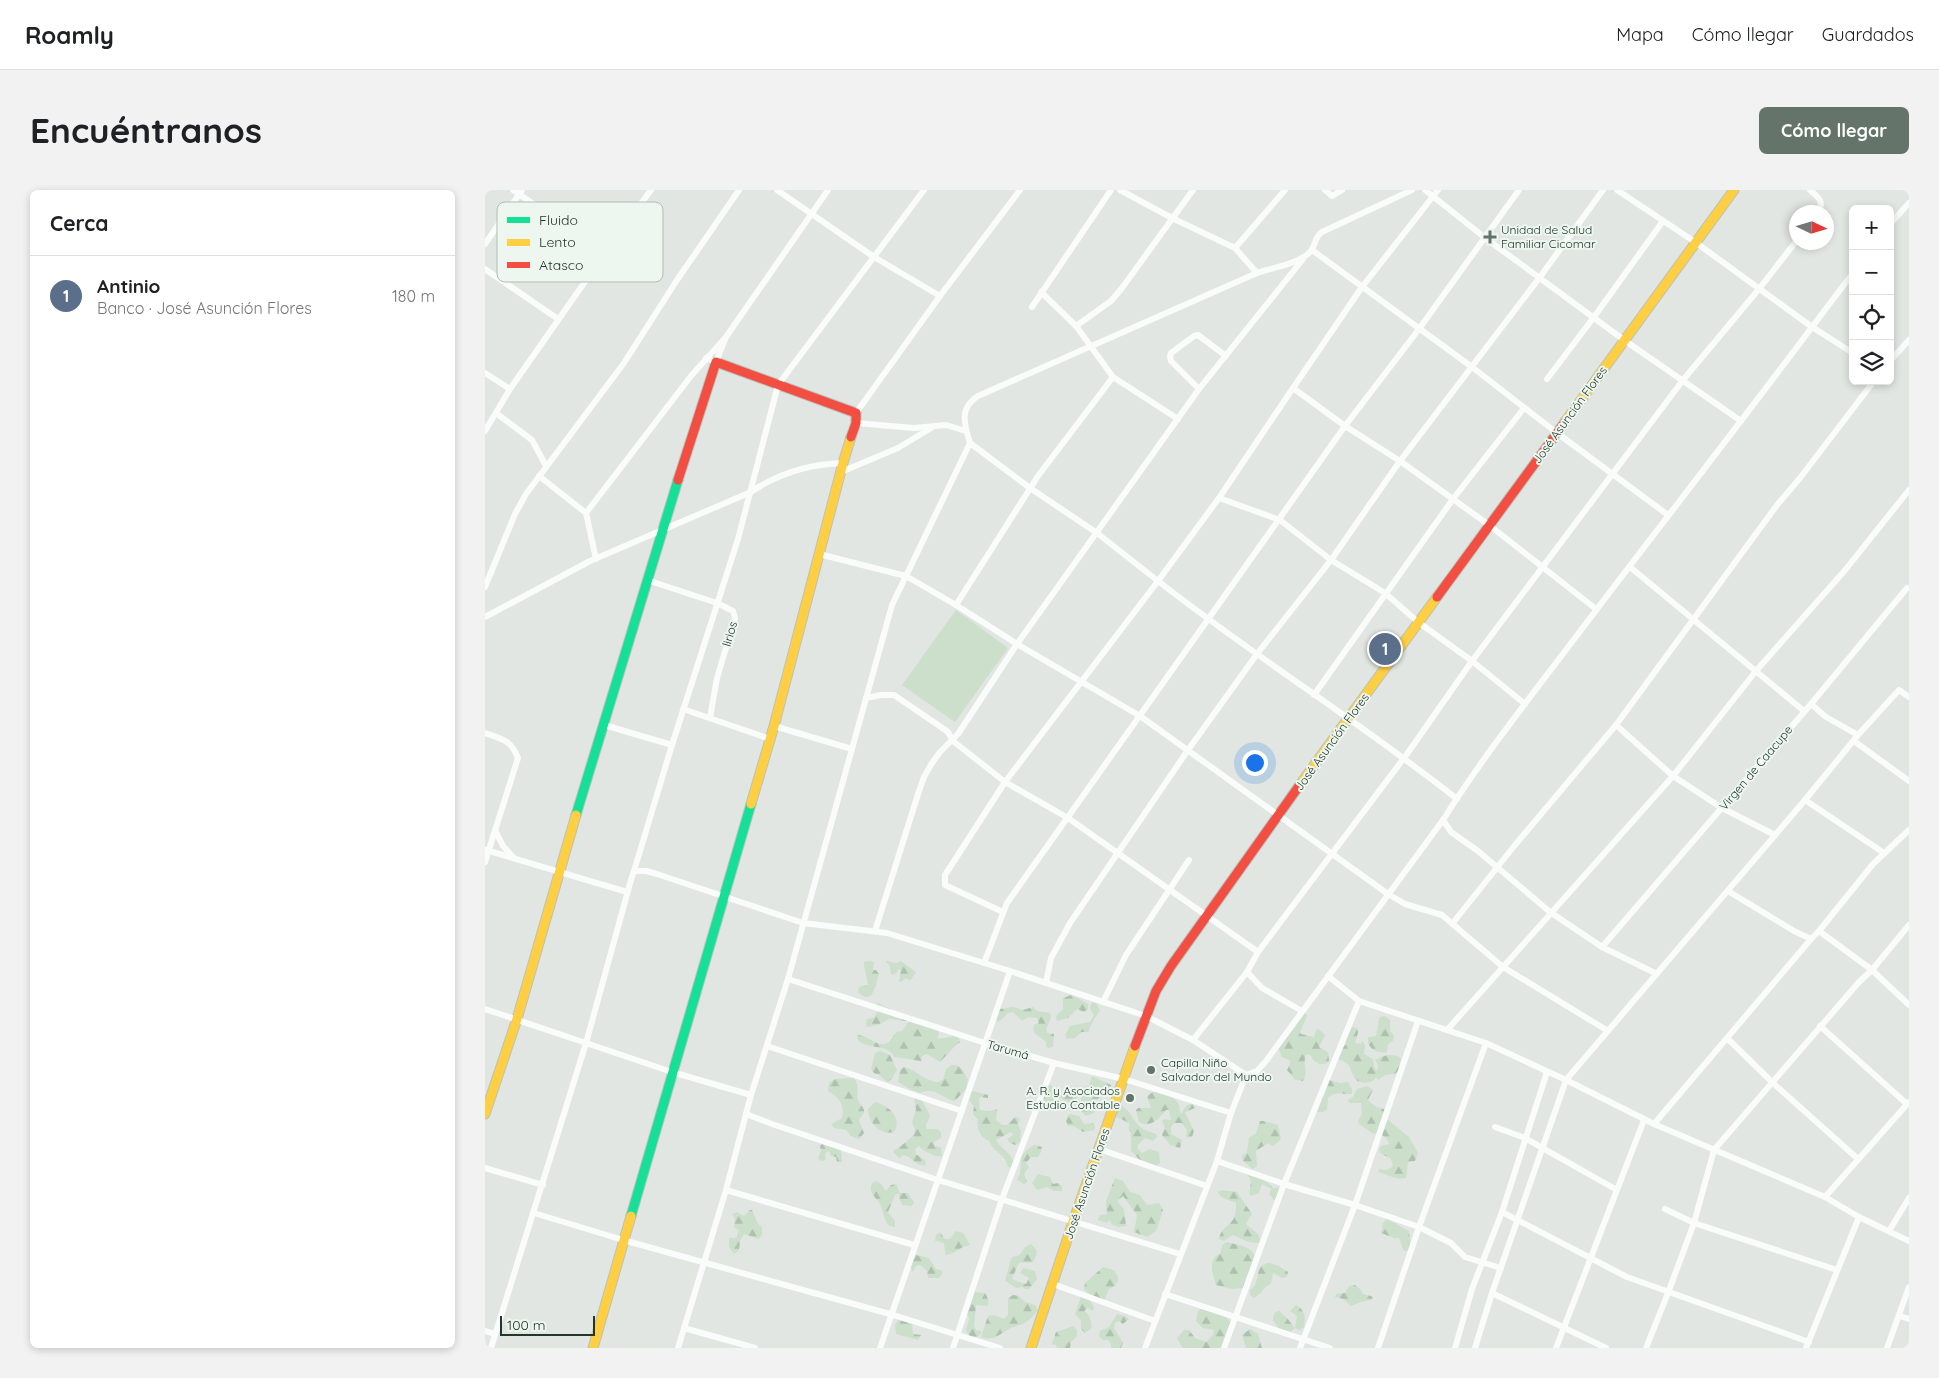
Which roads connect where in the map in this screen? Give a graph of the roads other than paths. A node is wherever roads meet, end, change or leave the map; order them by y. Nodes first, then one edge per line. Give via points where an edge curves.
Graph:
1 (640, 190) edge
2 (739, 190) edge
3 (777, 190) edge
4 (828, 190) edge
5 (924, 190) edge
6 (1020, 190) edge
7 (1111, 190) edge
8 (1120, 190) edge
9 (1193, 190) edge
10 (1285, 190) edge
11 (1325, 190) edge
12 (1342, 190) edge
13 (1412, 190) edge
14 (1425, 190) edge
15 (1438, 190) edge
16 (1519, 190) edge
17 (1617, 190) edge
18 (1734, 190) edge
19 (1810, 190) edge
20 (518, 191) edge
21 (1600, 191) edge
22 (649, 192) edge
23 (1433, 197) junction
24 (511, 202) edge
25 (533, 202) edge
26 (1909, 203) edge
27 (1821, 205) edge
28 (811, 213) junction
29 (1171, 218) junction
30 (1894, 220) edge
31 (1663, 221) junction
32 (497, 225) edge
33 (1484, 238) junction
34 (1695, 242) junction
35 (485, 244) edge
36 (1235, 248) junction
37 (1312, 250) junction
38 (1789, 250) edge
39 (875, 257) junction
40 (1303, 258) junction
41 (485, 269) edge
42 (1257, 273) junction
43 (497, 277) edge
44 (1541, 277) junction
45 (1849, 278) edge
46 (504, 282) edge
47 (584, 282) edge
48 (1362, 287) junction
49 (1759, 289) junction
50 (1041, 292) junction
51 (940, 296) junction
52 (1032, 307) dead end
53 (1594, 317) junction
54 (557, 319) junction
55 (1077, 326) junction
56 (1812, 327) junction
57 (1419, 329) junction
58 (726, 337) junction
59 (1624, 340) junction
60 (1909, 340) edge
61 (1091, 346) junction
62 (1849, 350) edge
63 (1226, 356) junction
64 (1894, 357) edge
65 (706, 358) junction
66 (717, 362) junction
67 (1472, 367) junction
68 (485, 373) edge
69 (1113, 377) junction
70 (1547, 379) dead end
71 (1683, 380) junction
72 (778, 385) junction
73 (1871, 385) edge
74 (1293, 388) junction
75 (510, 389) junction
76 (1199, 389) junction
77 (1524, 408) junction
78 (496, 412) junction
79 (856, 412) junction
80 (1178, 419) junction
81 (1741, 421) junction
82 (856, 423) junction
83 (1345, 426) junction
84 (933, 427) junction
85 (485, 431) edge
86 (966, 431) junction
87 (1557, 433) junction
88 (970, 443) junction
89 (1400, 461) junction
90 (843, 463) junction
91 (546, 466) junction
92 (841, 472) junction
93 (1612, 475) junction
94 (539, 476) junction
95 (1030, 488) junction
96 (1909, 490) edge
97 (751, 492) junction
98 (1219, 498) junction
99 (1453, 499) junction
100 (586, 513) junction
101 (1668, 515) junction
102 (1280, 520) junction
103 (1489, 525) junction
104 (661, 532) junction
105 (1097, 533) junction
106 (819, 554) junction
107 (596, 559) junction
108 (1331, 560) junction
109 (1543, 566) junction
110 (1629, 567) junction
111 (906, 576) junction
112 (647, 580) junction
113 (1158, 581) junction
114 (485, 587) edge
115 (1907, 588) dead end
116 (1385, 593) junction
117 (717, 603) junction
118 (956, 605) junction
119 (1596, 609) junction
120 (485, 617) edge
121 (1692, 619) junction
122 (1207, 620) junction
123 (1418, 622) junction
124 (1017, 644) junction
125 (1257, 654) junction
126 (1472, 661) junction
127 (1755, 671) junction
128 (1083, 682) junction
129 (1314, 696) junction
130 (1909, 697) edge
131 (866, 698) junction
132 (1525, 704) junction
133 (1811, 704) junction
134 (683, 709) junction
135 (1804, 711) junction
136 (1141, 716) junction
137 (710, 718) junction
138 (1348, 720) junction
139 (604, 725) junction
140 (774, 726) junction
141 (1616, 726) junction
142 (485, 733) edge
143 (1856, 738) junction
144 (770, 739) junction
145 (953, 741) junction
146 (672, 745) junction
147 (852, 748) junction
148 (1188, 750) junction
149 (1405, 757) junction
150 (1673, 776) junction
151 (1909, 781) edge
152 (1005, 782) junction
153 (1457, 799) junction
154 (1805, 800) junction
155 (1722, 808) junction
156 (1279, 814) junction
157 (1067, 818) junction
158 (1443, 820) junction
159 (495, 830) junction
160 (1909, 830) edge
161 (1775, 835) junction
162 (487, 850) edge
163 (1118, 853) junction
164 (1885, 853) junction
165 (1333, 854) junction
166 (515, 859) junction
167 (1189, 860) dead end
168 (485, 862) edge
169 (1498, 867) junction
170 (634, 871) junction
171 (559, 873) junction
172 (1168, 888) junction
173 (1728, 891) junction
174 (627, 892) junction
175 (1388, 894) junction
176 (723, 898) junction
177 (1003, 912) junction
178 (1550, 912) junction
179 (1208, 916) junction
180 (803, 923) junction
181 (1452, 924) junction
182 (1909, 925) edge
183 (875, 931) junction
184 (1819, 931) junction
185 (1811, 939) junction
186 (1602, 946) junction
187 (1258, 952) junction
188 (984, 963) junction
189 (1503, 967) junction
190 (1010, 970) junction
191 (1872, 970) junction
192 (1247, 972) junction
193 (1657, 974) junction
194 (1328, 976) junction
195 (788, 979) junction
196 (1046, 983) junction
197 (1359, 1001) junction
198 (1103, 1002) junction
199 (1909, 1005) edge
200 (485, 1009) edge
201 (1302, 1011) junction
202 (1146, 1016) junction
203 (517, 1019) junction
204 (1418, 1021) junction
205 (1820, 1026) junction
206 (1447, 1030) junction
207 (1608, 1031) junction
208 (1728, 1039) junction
209 (1193, 1040) junction
210 (586, 1043) junction
211 (1486, 1043) junction
212 (985, 1044) junction
213 (767, 1046) junction
214 (1054, 1063) junction
215 (672, 1072) junction
216 (1547, 1072) junction
217 (1246, 1076) junction
218 (1124, 1079) junction
219 (1566, 1080) junction
220 (1773, 1083) junction
221 (751, 1095) junction
222 (1908, 1103) edge
223 (962, 1111) junction
224 (1231, 1113) junction
225 (485, 1114) edge
226 (746, 1114) junction
227 (1645, 1120) junction
228 (1654, 1124) junction
229 (1495, 1127) dead end
230 (1525, 1138) junction
231 (1542, 1148) junction
232 (1099, 1149) junction
233 (1714, 1150) junction
234 (1859, 1159) junction
235 (1217, 1161) junction
236 (485, 1168) edge
237 (938, 1180) junction
238 (1284, 1184) junction
239 (543, 1185) junction
240 (1207, 1186) junction
241 (726, 1190) junction
242 (1617, 1190) junction
243 (1825, 1197) junction
244 (1909, 1198) edge
245 (1002, 1199) junction
246 (1355, 1205) junction
247 (1665, 1209) dead end
248 (1502, 1212) junction
249 (534, 1213) junction
250 (1859, 1217) junction
251 (1517, 1220) junction
252 (1073, 1222) junction
253 (1694, 1223) junction
254 (1419, 1227) junction
255 (1889, 1231) junction
256 (623, 1240) junction
257 (1909, 1241) edge
258 (914, 1245) junction
259 (1180, 1254) junction
260 (1591, 1259) junction
261 (704, 1261) junction
262 (1481, 1262) junction
263 (1501, 1268) junction
264 (1837, 1270) junction
265 (1053, 1284) junction
266 (1909, 1287) edge
267 (1492, 1293) junction
268 (1668, 1293) junction
269 (1165, 1294) junction
270 (890, 1314) junction
271 (1900, 1316) junction
272 (1235, 1317) junction
273 (1909, 1319) edge
274 (1155, 1320) junction
275 (684, 1328) junction
276 (1564, 1328) junction
277 (485, 1331) edge
278 (495, 1334) junction
279 (957, 1334) junction
280 (1303, 1339) junction
281 (1456, 1345) edge
282 (1807, 1345) edge
283 (491, 1348) edge
284 (593, 1348) edge
285 (678, 1348) edge
286 (755, 1348) edge
287 (880, 1348) edge
288 (953, 1348) edge
289 (1000, 1348) edge
290 (1031, 1348) edge
291 (1145, 1348) edge
292 (1224, 1348) edge
293 (1300, 1348) edge
294 (1330, 1348) edge
295 (1378, 1348) edge
296 (1463, 1348) edge
297 (1475, 1348) edge
298 (1556, 1348) edge
299 (1606, 1348) edge
300 (1646, 1348) edge
301 (1887, 1348) edge

1 - 22 street
2 - 91 street via 624,363
3 - 28 street
4 - 28 street
5 - 39 street
6 - 51 street
7 - 50 street
8 - 29 street
9 - 29 street
10 - 36 street
11 - 12 street via 1332,196
13 - 37 street via 1322,232
14 - 23 street
15 - 23 street
16 - 33 street
17 - 31 street
18 - 34 street, José Asunción Flores
19 - 27 street via 1820,198
20 - 24 street
20 - 25 street
21 - 44 street
23 - 33 street
23 - 48 street
26 - 30 street
28 - 39 street
28 - 58 street
29 - 36 street
29 - 55 street via 1111,301
31 - 34 street
31 - 53 street
32 - 35 street
33 - 44 street
33 - 57 street
34 - 49 street
34 - 59 street, José Asunción Flores
36 - 42 street
37 - 40 street
37 - 48 street
38 - 49 street
39 - 51 street
39 - 72 street
40 - 42 street
40 - 63 street
41 - 43 street
42 - 61 street
44 - 53 street
44 - 67 street
45 - 56 street
46 - 54 street
47 - 54 street
48 - 57 street
48 - 74 street
49 - 56 street
49 - 71 street
50 - 52 street
50 - 55 street
51 - 79 street
53 - 59 street
53 - 70 street
54 - 75 street
55 - 61 street
56 - 62 street
56 - 81 street
57 - 67 street
57 - 83 street
58 - 65 street
58 - 66 street
59 - 71 street
59 - 87 street, José Asunción Flores
60 - 64 street
61 - 69 street
61 - 86 street via 969,402 965,410
63 - 76 street
63 - 76 street via 1198,335 1171,353 1171,361
65 - 66 street
65 - 100 street
66 - 72 street
66 - 104 street
67 - 77 street
67 - 89 street
68 - 75 street
69 - 80 street
69 - 95 street
71 - 81 street
71 - 93 street
72 - 79 street
72 - 97 street
73 - 121 street
74 - 83 street
74 - 98 street
75 - 78 street
76 - 80 street
77 - 87 street
77 - 99 street
78 - 85 street
78 - 91 street via 532,440
79 - 82 street
80 - 105 street
81 - 101 street
82 - 84 street
82 - 90 street
83 - 89 street
83 - 102 street
84 - 86 street via 946,426
84 - 92 street via 898,448
86 - 88 street
87 - 93 street
87 - 103 street, José Asunción Flores
88 - 95 street
88 - 111 street
89 - 99 street
89 - 108 street
90 - 92 street
90 - 97 street via 805,467
91 - 94 street
92 - 106 street
93 - 101 street
93 - 109 street
94 - 100 street
94 - 114 street via 515,514
95 - 105 street
95 - 118 street
96 - 127 street via 1846,569
97 - 104 street
97 - 117 street
98 - 102 street
98 - 113 street
99 - 103 street
99 - 116 street
100 - 107 street
101 - 110 street
102 - 108 street
102 - 122 street
103 - 109 street
103 - 123 street, José Asunción Flores
104 - 107 street
104 - 112 street
105 - 113 street
105 - 124 street
106 - 111 street
106 - 140 street
107 - 120 street
108 - 116 street
108 - 125 street
109 - 119 street
109 - 126 street
110 - 119 street
110 - 121 street
111 - 118 street
111 - 131 street via 892,606
112 - 117 street, lirios
112 - 139 street
113 - 122 street
113 - 128 street
115 - 133 street, Virgen de Caacupe
116 - 123 street
116 - 129 street
117 - 134 street
117 - 137 street, lirios via 733,611 735,618 717,678
118 - 124 street
119 - 132 street
121 - 127 street
121 - 141 street
122 - 125 street
122 - 136 street
123 - 126 street
123 - 138 street, José Asunción Flores
124 - 128 street
124 - 145 street
125 - 129 street
125 - 148 street
126 - 132 street
126 - 149 street
127 - 135 street
127 - 150 street
128 - 136 street
128 - 152 street
129 - 138 street
130 - 143 street via 1899,690
131 - 145 street via 894,695 948,732
131 - 147 street
132 - 153 street
133 - 135 street, Virgen de Caacupe
133 - 143 street
134 - 137 street
134 - 146 street
135 - 155 street, Virgen de Caacupe
136 - 148 street
136 - 157 street
137 - 144 street
138 - 149 street
138 - 156 street, José Asunción Flores
139 - 146 street
139 - 171 street
140 - 144 street
140 - 147 street
141 - 150 street
141 - 169 street
142 - 159 street via 506,740 518,758
143 - 151 street
143 - 154 street
144 - 176 street
145 - 152 street
145 - 183 street via 940,752 925,776
146 - 170 street
147 - 180 street
148 - 156 street
148 - 163 street
149 - 153 street
149 - 165 street
150 - 155 street
150 - 178 street
152 - 157 street
152 - 177 street via 944,880 945,885
153 - 158 street
154 - 161 street
154 - 164 street
155 - 161 street
155 - 186 street, Virgen de Caacupe
156 - 165 street
156 - 179 street, José Asunción Flores
157 - 163 street
157 - 177 street
158 - 169 street via 1451,832
158 - 175 street
159 - 162 street
159 - 166 street
160 - 164 street
161 - 173 street
162 - 166 street
162 - 168 street
163 - 172 street
163 - 196 street via 1070,923 1051,958
164 - 184 street
165 - 175 street
165 - 187 street
166 - 171 street
167 - 172 street
169 - 178 street
169 - 181 street
170 - 174 street
170 - 176 street via 657,874
171 - 174 street
171 - 203 street
172 - 179 street
172 - 198 street via 1126,955
173 - 185 street
173 - 193 street
174 - 210 street
175 - 181 street via 1405,904 1442,916
175 - 194 street
176 - 180 street
176 - 215 street
177 - 188 street
178 - 186 street
178 - 189 street
179 - 187 street
179 - 202 street, José Asunción Flores via 1171,966
180 - 183 street
180 - 195 street
181 - 189 street
182 - 191 street
183 - 188 street
184 - 185 street
184 - 191 street
185 - 208 street
186 - 193 street
187 - 192 street
188 - 190 street
189 - 206 street
189 - 207 street
190 - 196 street
190 - 212 street
191 - 199 street
191 - 205 street
192 - 201 street via 1262,988
192 - 209 street
193 - 207 street
194 - 197 street
194 - 201 street
195 - 212 street, Tarumá
195 - 213 street
196 - 198 street
197 - 204 street
197 - 238 street
198 - 202 street
200 - 203 street
201 - 217 street via 1267,1061
202 - 209 street
202 - 218 street, José Asunción Flores
203 - 210 street
203 - 225 street
204 - 206 street
204 - 246 street
205 - 220 street
205 - 222 street
206 - 211 street
207 - 219 street
208 - 220 street
208 - 228 street
209 - 217 street
210 - 215 street
210 - 239 street
211 - 216 street
211 - 254 street
212 - 214 street, Tarumá
212 - 223 street
213 - 221 street
213 - 223 street
214 - 218 street, Tarumá
214 - 245 street
215 - 221 street
215 - 256 street
216 - 219 street
216 - 230 street
217 - 224 street
218 - 224 street, Tarumá
218 - 232 street, José Asunción Flores
219 - 227 street
219 - 231 street
220 - 233 street
220 - 234 street
221 - 226 street
222 - 234 street
223 - 237 street
224 - 235 street
226 - 237 street
226 - 241 street
227 - 228 street
227 - 242 street
228 - 233 street
229 - 230 street
230 - 231 street
230 - 248 street
231 - 242 street
231 - 251 street
232 - 240 street
232 - 252 street, José Asunción Flores
233 - 243 street
233 - 253 street
234 - 243 street
235 - 238 street
235 - 240 street
236 - 239 street
237 - 245 street
237 - 258 street
238 - 246 street
238 - 272 street
239 - 249 street
240 - 259 street
241 - 258 street
241 - 261 street
242 - 260 street
243 - 250 street
244 - 255 street
245 - 252 street
245 - 279 street
246 - 254 street
246 - 280 street
247 - 253 street
248 - 251 street
248 - 262 street
249 - 256 street
249 - 278 street
250 - 255 street
250 - 264 street
251 - 260 street
251 - 263 street
252 - 259 street
252 - 265 street, José Asunción Flores
253 - 264 street
253 - 268 street
254 - 262 street via 1451,1243 1465,1257
254 - 295 street
255 - 257 street
256 - 261 street
256 - 284 street
258 - 270 street
259 - 269 street
260 - 268 street
260 - 276 street
261 - 270 street
261 - 275 street
262 - 263 street
262 - 281 street
263 - 267 street
264 - 282 street
265 - 274 street
265 - 290 street, José Asunción Flores
266 - 271 street
267 - 276 street
267 - 297 street
268 - 282 street
268 - 300 street
269 - 272 street
269 - 274 street
270 - 279 street
270 - 287 street
271 - 273 street
271 - 301 street
272 - 280 street
272 - 292 street
274 - 291 street
275 - 285 street
275 - 286 street
276 - 298 street
276 - 299 street
277 - 278 street
278 - 283 street
279 - 288 street
279 - 289 street
280 - 293 street
280 - 294 street
281 - 296 street

